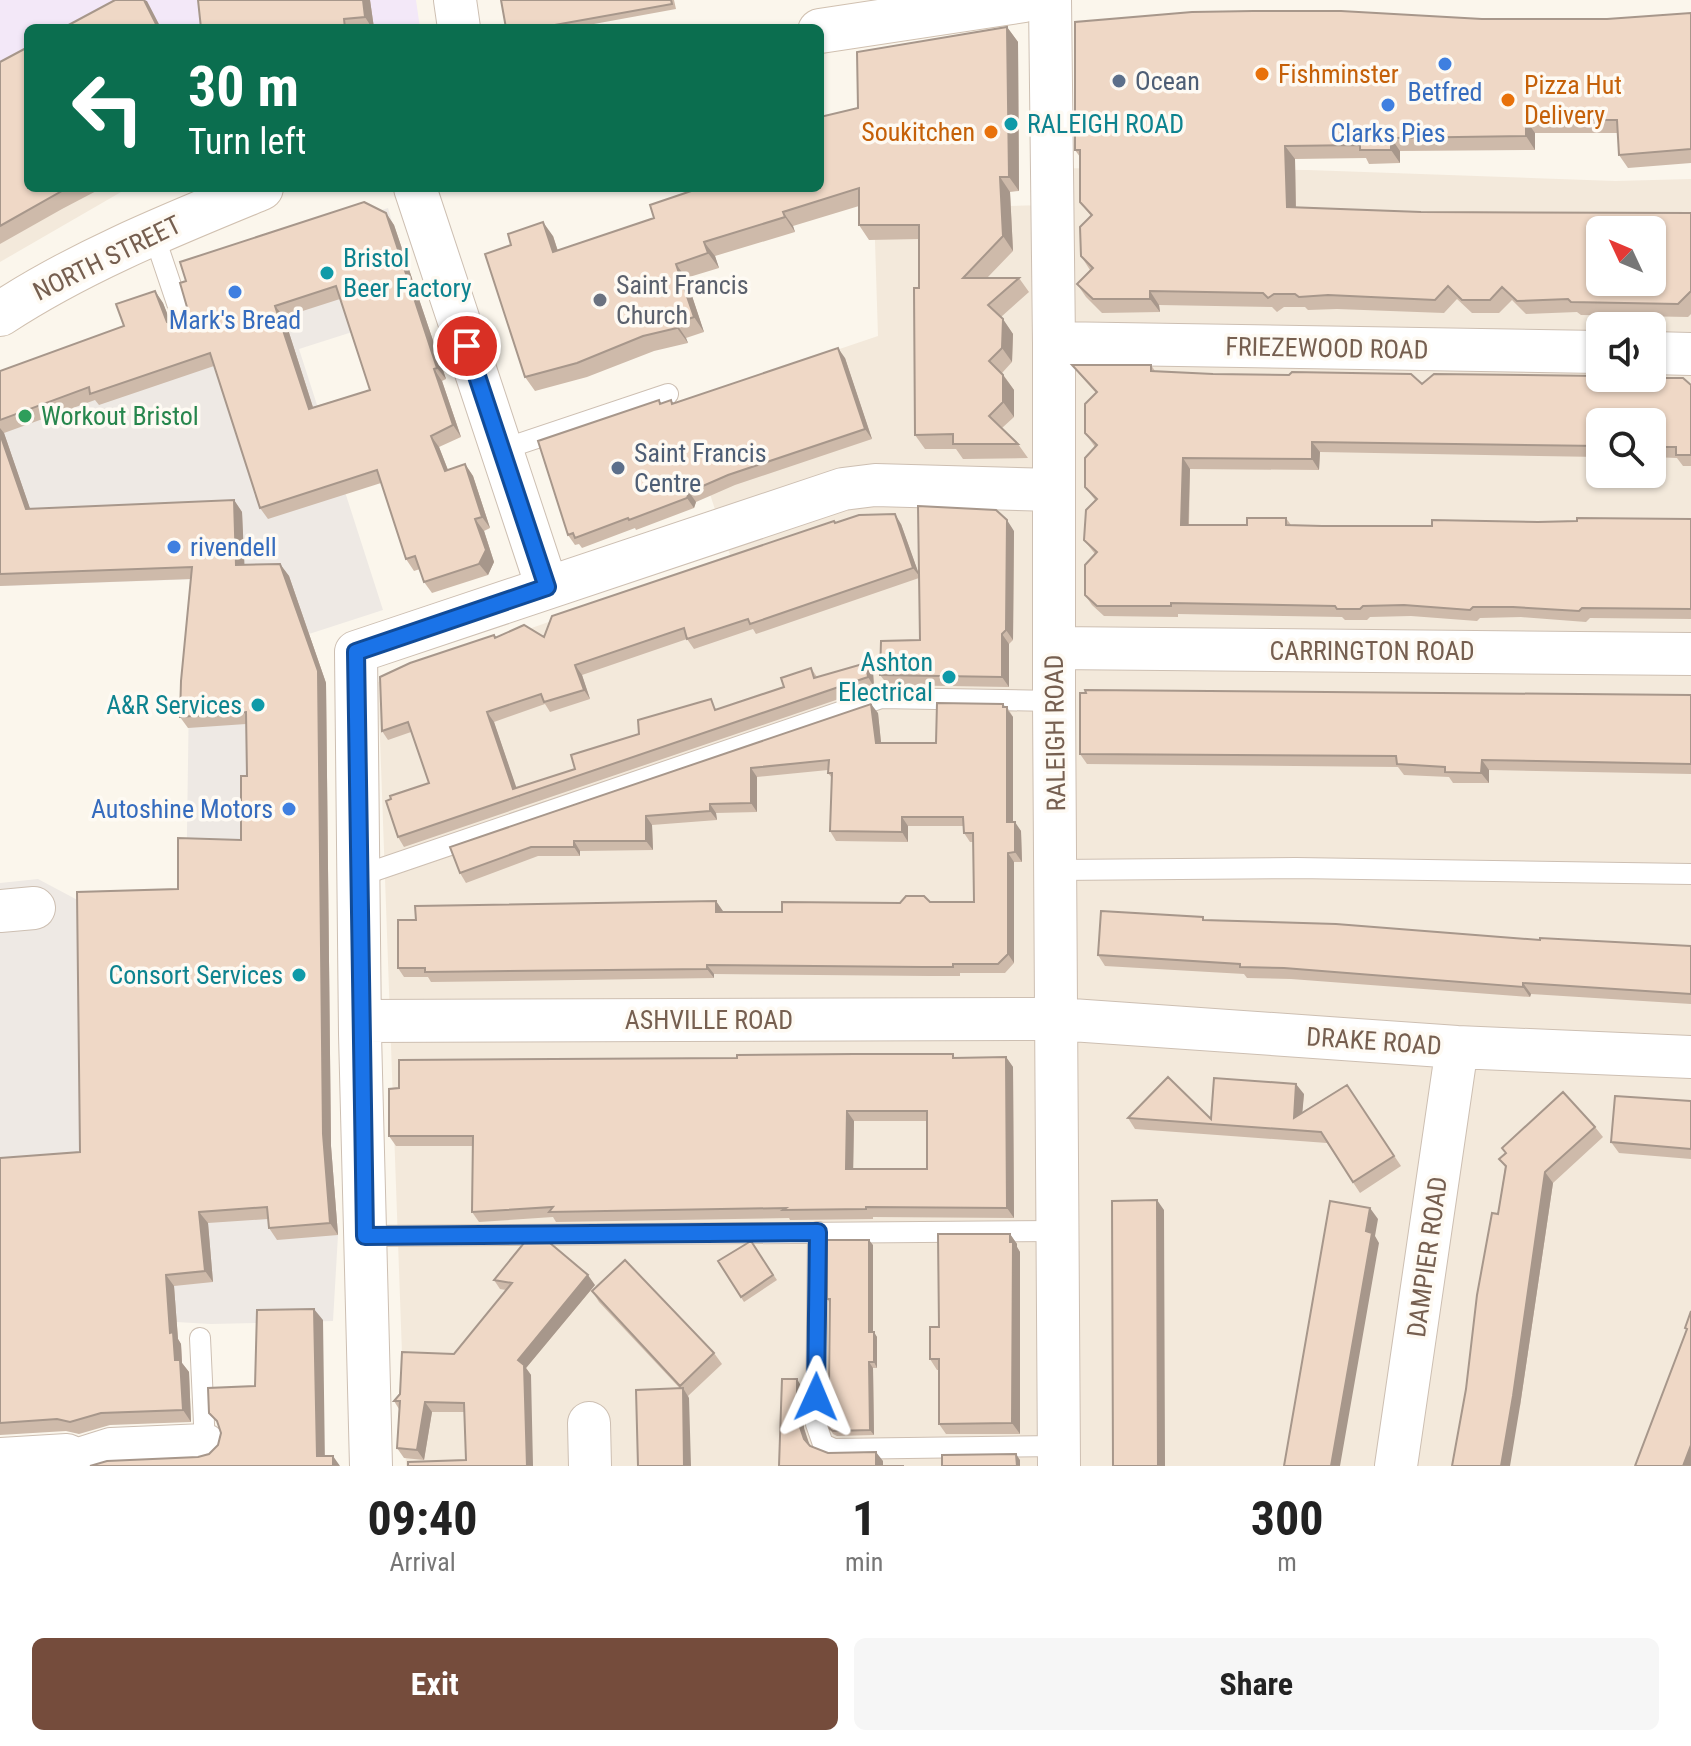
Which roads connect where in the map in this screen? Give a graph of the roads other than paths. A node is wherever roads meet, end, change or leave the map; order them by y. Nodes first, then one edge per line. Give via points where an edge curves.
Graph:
1 (455, 0) edge
2 (1024, 0) edge
3 (1050, 0) edge
4 (458, 24) edge
5 (824, 30) edge
6 (251, 192) edge
7 (416, 192) edge
8 (153, 232) junction
9 (0, 314) edge
10 (184, 324) edge
11 (1054, 343) junction
12 (1586, 352) edge
13 (1666, 353) edge
14 (1691, 354) edge
15 (668, 394) dead end
16 (501, 450) junction
17 (1054, 490) junction
18 (547, 587) junction
19 (1054, 648) junction
20 (1691, 654) edge
21 (1054, 701) junction
22 (1056, 870) junction
23 (1691, 874) edge
24 (359, 876) junction
25 (1057, 1019) junction
26 (360, 1021) junction
27 (1457, 1047) junction
28 (1691, 1057) edge
29 (1058, 1231) junction
30 (818, 1232) junction
31 (365, 1236) junction
32 (200, 1338) dead end
33 (589, 1423) dead end
34 (205, 1445) joint
35 (1059, 1456) edge
36 (0, 1459) edge
37 (78, 1463) edge
38 (371, 1466) edge
39 (590, 1466) edge
40 (1396, 1466) edge

1 - 4 street
2 - 5 main road
3 - 11 street, RALEIGH ROAD
6 - 8 main road, NORTH STREET
7 - 16 street
8 - 9 main road, NORTH STREET
8 - 10 lane
11 - 12 street, FRIEZEWOOD ROAD
11 - 17 street, RALEIGH ROAD
13 - 14 street
15 - 16 lane
16 - 18 street
17 - 18 street via 858,486
17 - 19 street, RALEIGH ROAD
18 - 24 street via 356,652
19 - 20 street, CARRINGTON ROAD
19 - 21 street, RALEIGH ROAD
21 - 22 street, RALEIGH ROAD
21 - 24 lane via 881,698
22 - 23 lane
22 - 25 street, RALEIGH ROAD
24 - 26 street
25 - 26 street, ASHVILLE ROAD
25 - 27 street, DRAKE ROAD
25 - 29 street, RALEIGH ROAD
26 - 31 street
27 - 28 street, DRAKE ROAD
27 - 40 street, DAMPIER ROAD
29 - 30 lane
29 - 35 street, RALEIGH ROAD
30 - 31 lane
30 - 35 lane via 816,1424 823,1444 834,1449
31 - 38 street
32 - 34 lane
33 - 39 street
34 - 37 street via 111,1449
36 - 37 street via 67,1455

